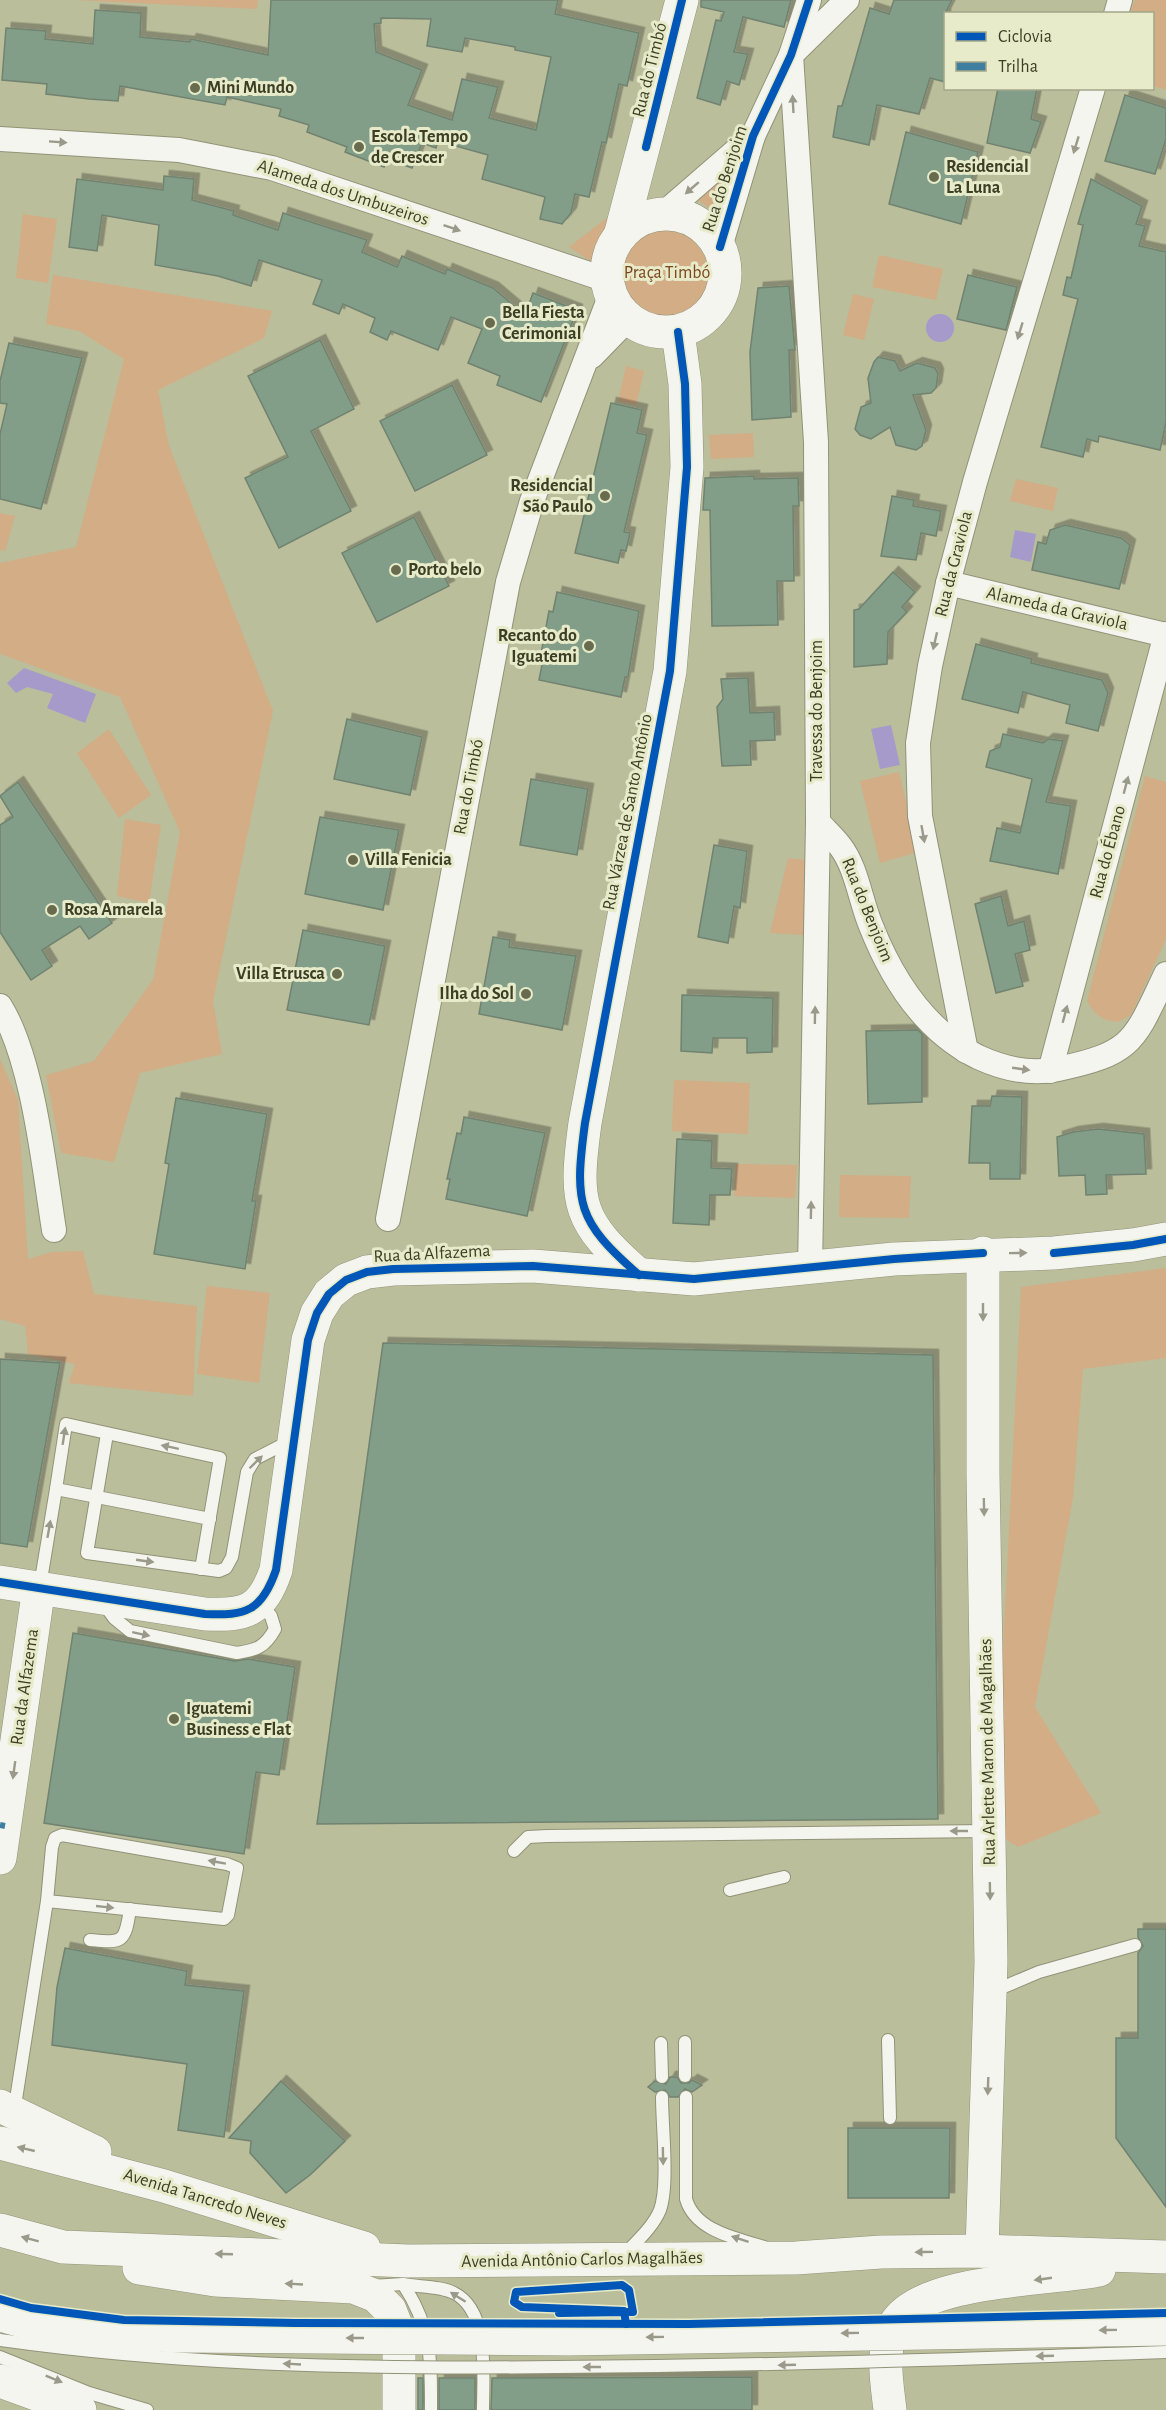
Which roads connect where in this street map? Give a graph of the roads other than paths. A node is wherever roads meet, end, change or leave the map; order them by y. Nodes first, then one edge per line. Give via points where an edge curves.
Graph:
1 (809, 0) edge
2 (847, 0) edge
3 (680, 2) edge
4 (791, 55) junction
5 (1092, 90) edge
6 (753, 136) junction
7 (0, 138) edge
8 (646, 147) junction
9 (796, 154) junction
10 (660, 214) junction
11 (620, 236) junction
12 (720, 247) junction
13 (615, 298) junction
14 (678, 332) junction
15 (948, 583) junction
16 (1166, 634) edge
17 (818, 822) junction
18 (1166, 974) edge
19 (0, 1006) edge
20 (966, 1051) junction
21 (1050, 1071) junction
22 (388, 1219) dead end
23 (54, 1230) dead end
24 (1166, 1239) edge
25 (983, 1253) junction
26 (810, 1268) junction
27 (639, 1275) junction
28 (107, 1434) junction
29 (293, 1439) junction
30 (56, 1489) junction
31 (96, 1495) junction
32 (210, 1519) junction
33 (201, 1569) junction
34 (0, 1582) edge
35 (39, 1587) junction
36 (3, 1818) edge
37 (990, 1831) junction
38 (514, 1851) dead end
39 (0, 1858) edge
40 (784, 1877) dead end
41 (730, 1890) dead end
42 (47, 1901) junction
43 (130, 1909) junction
44 (90, 1941) dead end
45 (1135, 1945) dead end
46 (990, 1993) junction
47 (888, 2040) dead end
48 (685, 2042) dead end
49 (661, 2043) dead end
50 (685, 2076) dead end
51 (662, 2077) dead end
52 (662, 2097) dead end
53 (686, 2097) dead end
54 (7, 2109) edge
55 (890, 2118) dead end
56 (0, 2143) edge
57 (164, 2186) junction
58 (0, 2230) edge
59 (63, 2247) junction
60 (982, 2251) junction
61 (1153, 2257) edge
62 (796, 2258) junction
63 (620, 2260) junction
64 (406, 2273) junction
65 (353, 2287) junction
66 (0, 2315) edge
67 (1166, 2330) edge
68 (0, 2340) edge
69 (1166, 2352) edge
70 (0, 2357) edge
71 (0, 2380) edge
72 (80, 2410) edge
73 (147, 2410) edge
74 (399, 2410) edge
75 (431, 2410) edge
76 (483, 2410) edge
77 (890, 2410) edge

1 - 4 street
2 - 4 street, Rua do Benjoim
3 - 8 street, Rua do Timbó
4 - 6 street, Rua do Benjoim
9 -> 4 street, Travessa do Benjoim
5 -> 15 street, Rua da Graviola
6 - 9 street via 779,138
6 -> 10 street, Rua do Benjoim
6 - 12 street, Rua do Benjoim
7 -> 13 street, Alameda dos Umbuzeiros via 179,150 272,168
8 - 10 street, Rua do Timbó via 649,183
8 - 11 street, Rua do Timbó
9 - 17 street, Travessa do Benjoim via 816,442
10 - 11 street via 644,218
10 - 12 street via 680,215 696,222
11 - 13 street via 610,257
12 - 14 street via 725,283 720,300 695,326
13 - 14 street via 643,328 660,333
13 - 22 street, Rua do Timbó via 584,364 532,501 508,582
14 - 27 street, Rua Várzea de Santo Antônio via 686,384 687,467 670,671 580,1162 580,1199 591,1226
15 - 16 street, Alameda da Graviola
15 -> 20 street, Rua da Graviola via 918,743 920,816
21 -> 16 street, Rua do Ébano
17 - 20 street, Rua do Benjoim via 841,847 889,968 911,1001 939,1031
26 -> 17 street, Travessa do Benjoim
18 - 21 street, Rua do Benjoim via 1138,1033 1119,1050 1093,1062
19 - 23 street via 23,1062
20 -> 21 street, Rua do Benjoim via 1023,1071
25 -> 24 street, Rua da Alfazema via 1054,1253
25 - 26 street, Rua da Alfazema
25 -> 37 street, Rua Arlette Maron de Magalhães
26 - 27 street, Rua da Alfazema via 694,1279
27 - 29 street, Rua da Alfazema via 521,1266 393,1269 367,1272 346,1280 328,1294 308,1340
30 -> 28 lane via 66,1424
28 - 31 lane
32 -> 28 lane via 220,1458
33 -> 29 lane via 226,1568 232,1557 247,1472 255,1459
35 -> 29 street, Rua da Alfazema via 205,1614 247,1611 260,1603 276,1570
30 - 31 lane
35 -> 30 lane
31 - 32 lane
31 -> 33 lane via 87,1553
32 - 33 lane
34 - 35 street, Rua da Alfazema
35 -> 36 street, Rua da Alfazema
36 - 39 street, Rua da Alfazema
37 -> 38 lane via 547,1836 528,1837
37 -> 46 street, Rua Arlette Maron de Magalhães
40 - 41 lane
42 -> 43 lane
43 -> 42 lane via 224,1919 237,1869 227,1864 62,1835 52,1847
42 - 54 lane
43 - 44 lane via 123,1939
45 - 46 lane via 1039,1972
46 -> 60 street, Rua Arlette Maron de Magalhães
47 - 55 lane
48 - 50 lane
49 - 51 lane
52 -> 63 lane via 664,2195 647,2231
62 -> 53 lane via 720,2232 690,2211
54 - 57 street
57 -> 56 street, Avenida Tancredo Neves
57 - 64 street, Avenida Tancredo Neves
59 -> 58 street, Avenida Antônio Carlos Magalhães
64 -> 59 street, Avenida Antônio Carlos Magalhães
65 -> 59 street via 215,2280 148,2270
60 - 61 street, Avenida Antônio Carlos Magalhães
60 -> 62 street, Avenida Antônio Carlos Magalhães
61 -> 77 street via 1097,2270 937,2294 910,2307 894,2325 888,2342 886,2379
62 - 63 street, Avenida Antônio Carlos Magalhães
63 - 64 street, Avenida Antônio Carlos Magalhães
64 - 65 lane
64 - 75 lane via 431,2352
76 -> 64 lane via 480,2329 471,2306 453,2292
65 - 74 street via 376,2296 390,2310 399,2333
67 -> 66 street, bridge via 569,2339 234,2337 90,2331
69 -> 68 lane, bridge via 752,2366 394,2369 90,2353
70 -> 73 lane via 89,2393
71 - 72 street

